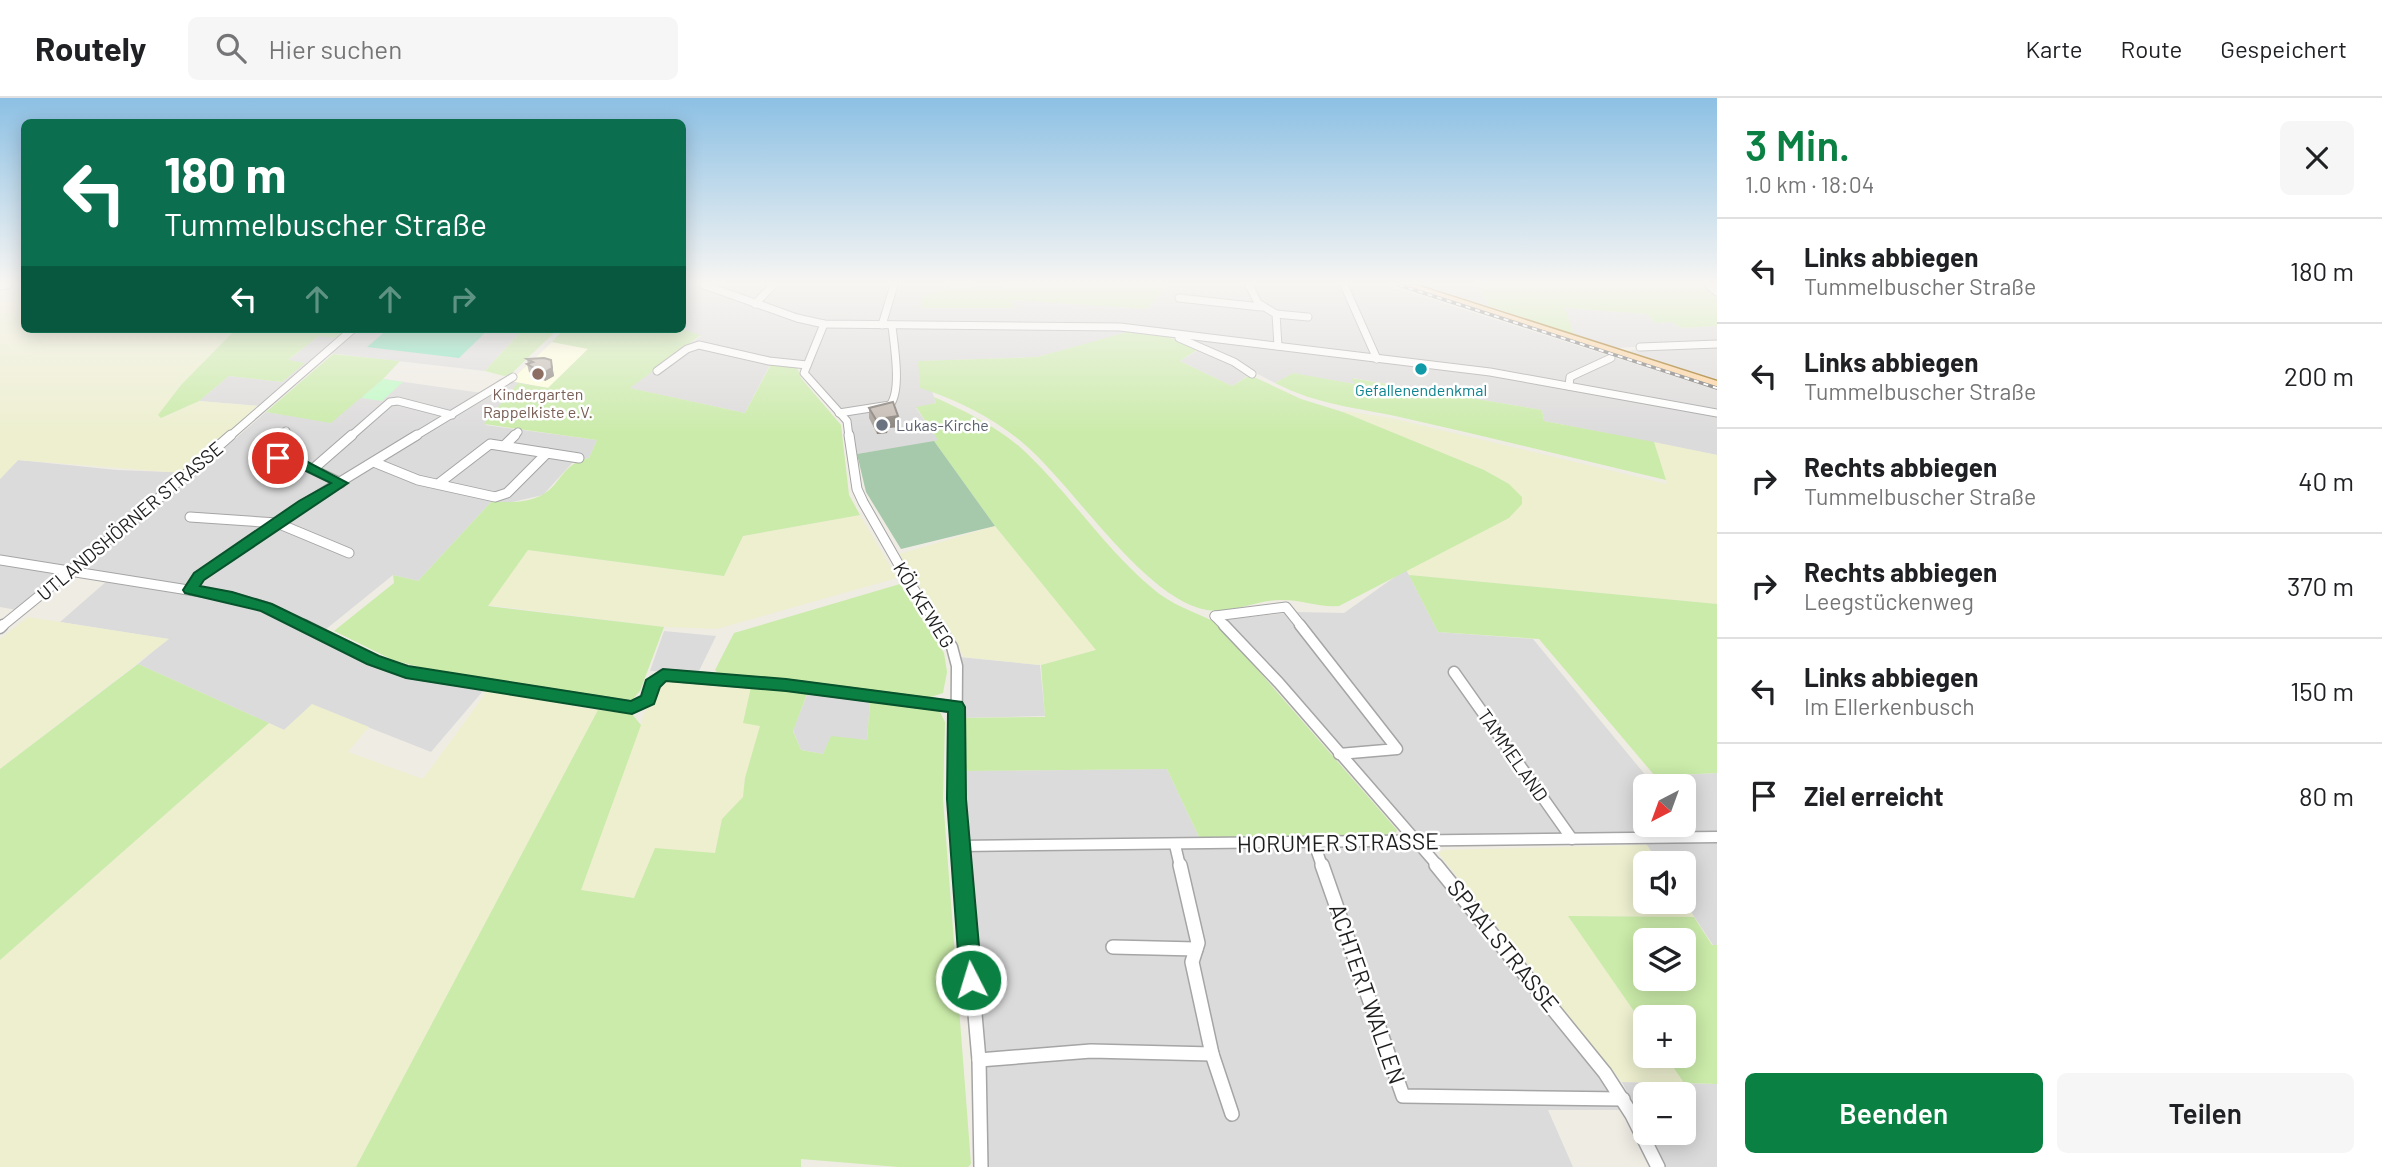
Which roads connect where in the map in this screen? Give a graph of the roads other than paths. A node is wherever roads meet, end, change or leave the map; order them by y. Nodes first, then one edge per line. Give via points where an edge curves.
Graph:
1 (346, 335) edge
2 (819, 335) edge
3 (893, 335) edge
4 (1171, 335) edge
5 (1177, 335) edge
6 (1278, 335) edge
7 (1366, 335) edge
8 (1564, 335) edge
9 (1717, 344) edge
10 (1279, 346) junction
11 (1640, 347) dead end
12 (1611, 358) dead end
13 (1377, 359) junction
14 (807, 365) junction
15 (657, 371) dead end
16 (1252, 374) dead end
17 (513, 377) dead end
18 (1717, 384) edge
19 (1569, 386) junction
20 (839, 413) junction
21 (1717, 413) edge
22 (452, 415) junction
23 (286, 431) dead end
24 (518, 432) dead end
25 (505, 445) junction
26 (547, 453) junction
27 (579, 458) dead end
28 (376, 463) junction
29 (313, 469) junction
30 (341, 483) junction
31 (438, 485) junction
32 (190, 517) dead end
33 (277, 523) junction
34 (349, 553) dead end
35 (0, 559) edge
36 (71, 572) junction
37 (191, 590) junction
38 (0, 628) edge
39 (1454, 672) dead end
40 (956, 707) junction
41 (1339, 754) junction
42 (1717, 837) edge
43 (1572, 839) junction
44 (1419, 842) junction
45 (1314, 843) junction
46 (1175, 845) junction
47 (960, 846) junction
48 (1113, 947) dead end
49 (1196, 949) junction
50 (1212, 1054) junction
51 (979, 1060) junction
52 (1623, 1099) junction
53 (1232, 1114) dead end
54 (981, 1167) edge
55 (1658, 1167) edge

1 - 36 street, UTLANDSHÖRNER STRASSE
2 - 14 street
3 - 20 street via 895,399 890,405
4 - 16 street
5 - 10 street
6 - 10 street
7 - 13 street
8 - 18 main road
9 - 11 street
10 - 13 street
12 - 19 street via 1570,377
13 - 19 street
14 - 15 street via 699,345
14 - 20 street, KÖLKEWEG via 804,373
17 - 22 street
19 - 21 street
20 - 40 street, KÖLKEWEG via 847,421 863,502 952,647 957,666
22 - 28 street
22 - 29 street via 393,401
23 - 29 street via 258,455
24 - 25 street
25 - 26 street
25 - 31 street via 487,445
26 - 27 street
26 - 31 street via 504,495
28 - 30 street
28 - 31 street
29 - 30 street
30 - 33 street
32 - 33 street
33 - 34 street
33 - 37 street via 199,577
35 - 36 street
36 - 37 street
36 - 38 street, UTLANDSHÖRNER STRASSE
37 - 40 street via 267,607 373,660 438,679 632,707 648,699 652,684 663,675
39 - 43 street, TAMMELAND
40 - 47 street, KÖLKEWEG
41 - 41 street, SPAALSTRASSE via 1279,683 1215,616 1286,607 1397,748
41 - 44 street, SPAALSTRASSE
42 - 43 street, HORUMER STRASSE
43 - 44 street, HORUMER STRASSE
44 - 45 street, HORUMER STRASSE
44 - 52 street, SPAALSTRASSE
45 - 46 street, HORUMER STRASSE
45 - 52 street, ACHTERT WALLEN via 1403,1096
46 - 47 street, HORUMER STRASSE
46 - 49 street
47 - 51 street, KÖLKEWEG
48 - 49 street
49 - 50 street via 1192,962
50 - 51 street via 1091,1051
50 - 53 street
51 - 54 street, KÖLKEWEG
52 - 55 street, SPAALSTRASSE

